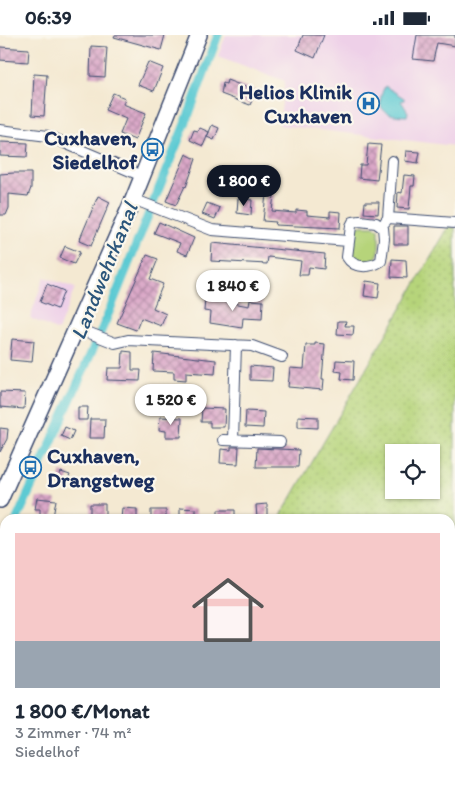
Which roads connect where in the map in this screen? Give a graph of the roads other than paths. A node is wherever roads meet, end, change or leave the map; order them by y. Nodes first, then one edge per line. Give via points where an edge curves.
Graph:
1 (199, 35) edge
2 (0, 130) edge
3 (392, 161) dead end
4 (142, 176) junction
5 (139, 202) junction
6 (385, 221) junction
7 (455, 223) edge
8 (348, 241) junction
9 (78, 328) junction
10 (236, 345) junction
11 (282, 357) dead end
12 (280, 442) dead end
13 (0, 500) edge

1 - 4 main road
2 - 4 street via 48,136
3 - 6 street
4 - 5 main road
5 - 8 street via 212,230
5 - 9 main road
6 - 7 street
6 - 8 street via 353,222
6 - 8 street via 383,255 375,265 362,266 350,261 347,257
9 - 10 street via 116,343 128,340
9 - 13 main road
10 - 11 street via 252,346
10 - 12 street via 228,440

